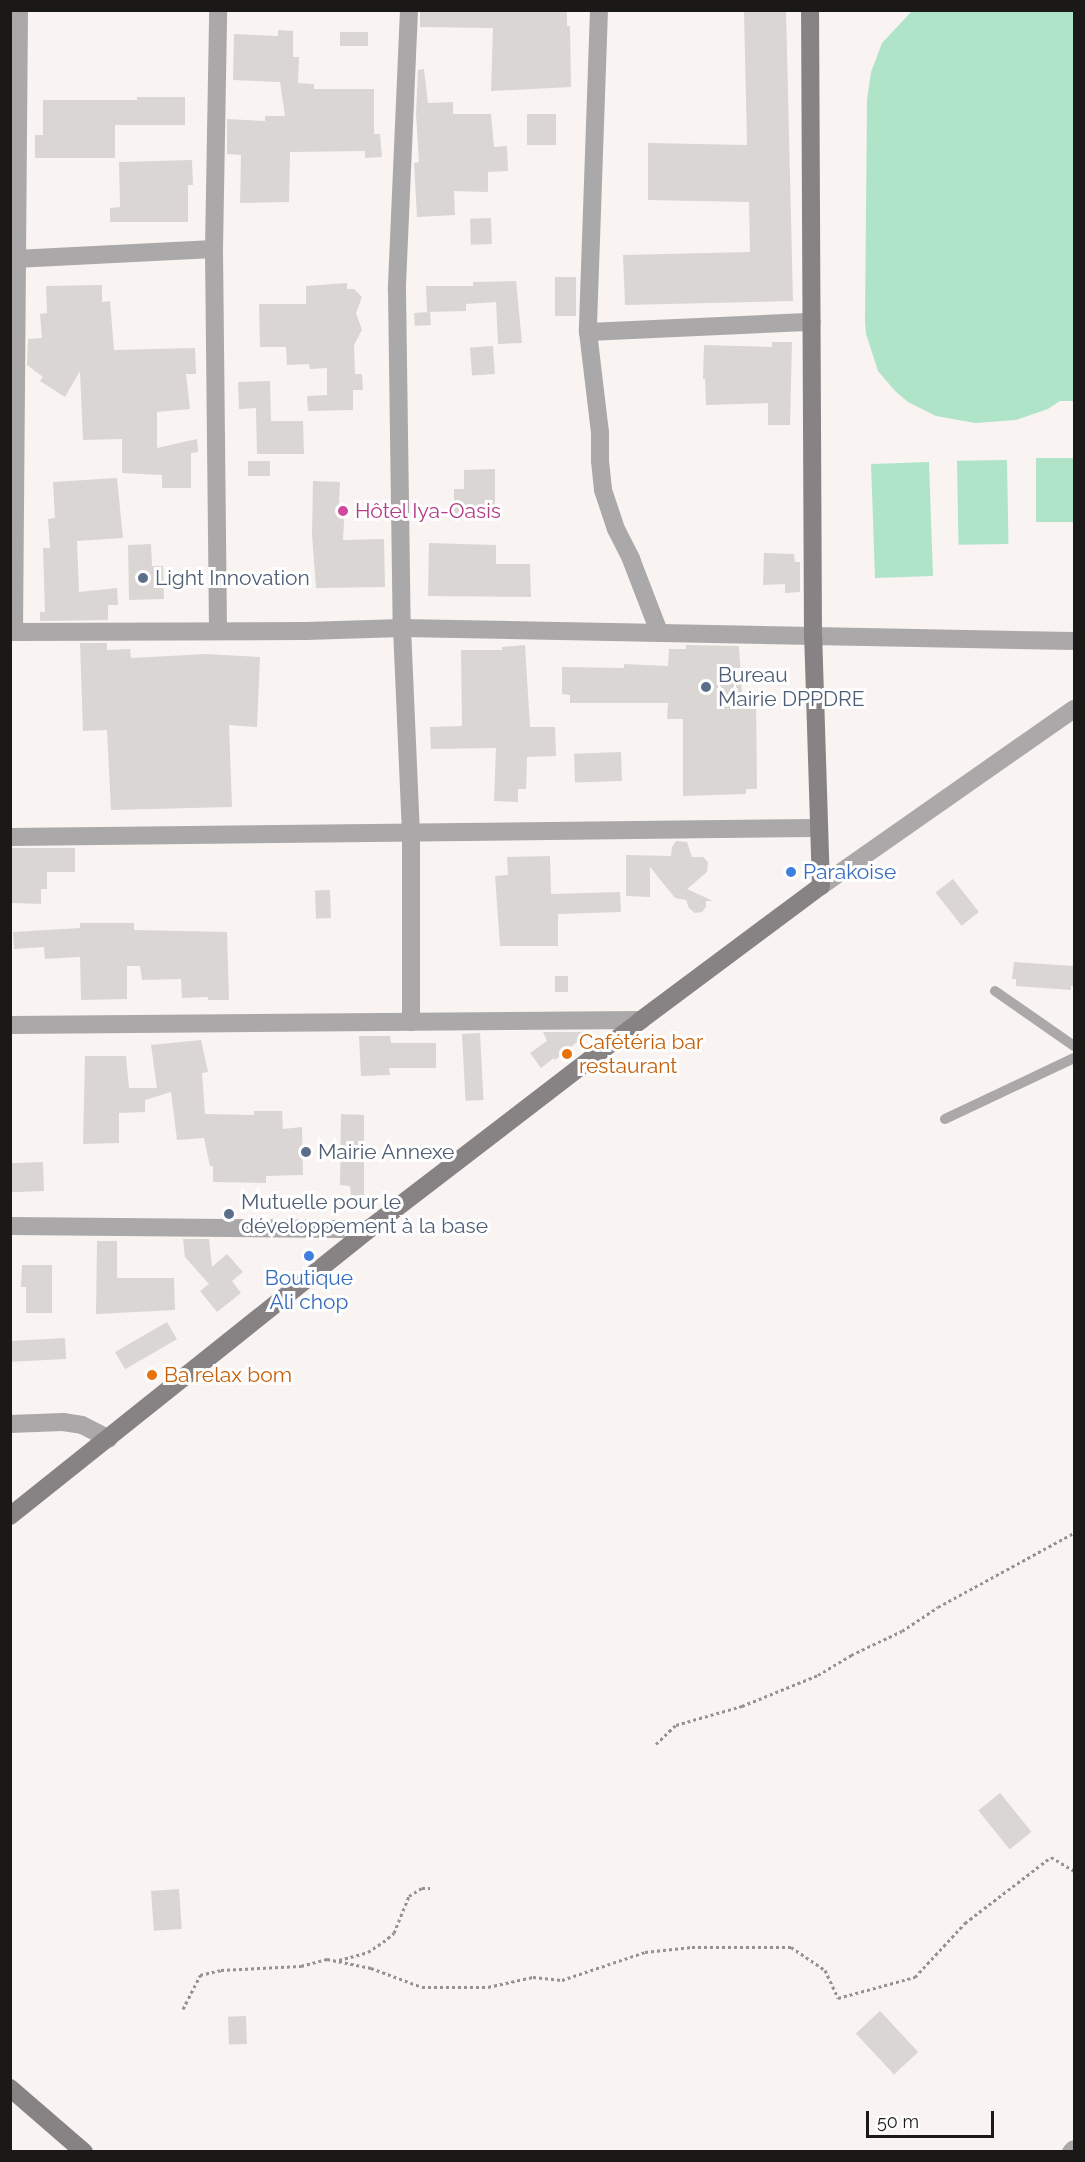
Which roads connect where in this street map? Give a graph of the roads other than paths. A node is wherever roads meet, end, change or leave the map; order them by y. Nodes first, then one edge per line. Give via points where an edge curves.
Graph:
1 (19, 10) edge
2 (218, 10) edge
3 (409, 10) edge
4 (599, 10) edge
5 (810, 10) edge
6 (214, 249) junction
7 (15, 259) junction
8 (812, 322) junction
9 (588, 332) junction
10 (402, 628) junction
11 (218, 631) junction
12 (12, 632) edge
13 (659, 632) junction
14 (813, 637) junction
15 (1074, 640) edge
16 (1074, 708) edge
17 (819, 828) junction
18 (411, 833) junction
19 (10, 837) edge
20 (820, 886) junction
21 (995, 991) dead end
22 (641, 1020) junction
23 (411, 1022) junction
24 (10, 1025) edge
25 (1074, 1046) edge
26 (1074, 1058) edge
27 (945, 1119) dead end
28 (10, 1226) edge
29 (369, 1230) junction
30 (10, 1424) edge
31 (109, 1439) junction
32 (10, 1516) edge
33 (10, 2088) edge
34 (1074, 2148) edge
35 (84, 2151) edge
36 (1071, 2151) edge

1 - 7 street
2 - 6 street
3 - 10 street via 397,290
4 - 9 street
5 - 8 street
6 - 7 street
6 - 11 street
7 - 12 street
8 - 9 street
8 - 14 street
9 - 13 street via 603,490
10 - 11 street
10 - 13 street
10 - 18 street
11 - 12 street
13 - 14 street
14 - 15 street
14 - 17 street
16 - 20 street
17 - 18 street
17 - 20 street
18 - 19 street
18 - 23 street
20 - 22 street
21 - 25 lane
22 - 23 street
22 - 29 street
23 - 24 street
26 - 27 lane
28 - 29 street
29 - 31 street
30 - 31 street via 63,1422 82,1425
31 - 32 street
33 - 35 street
34 - 36 street

